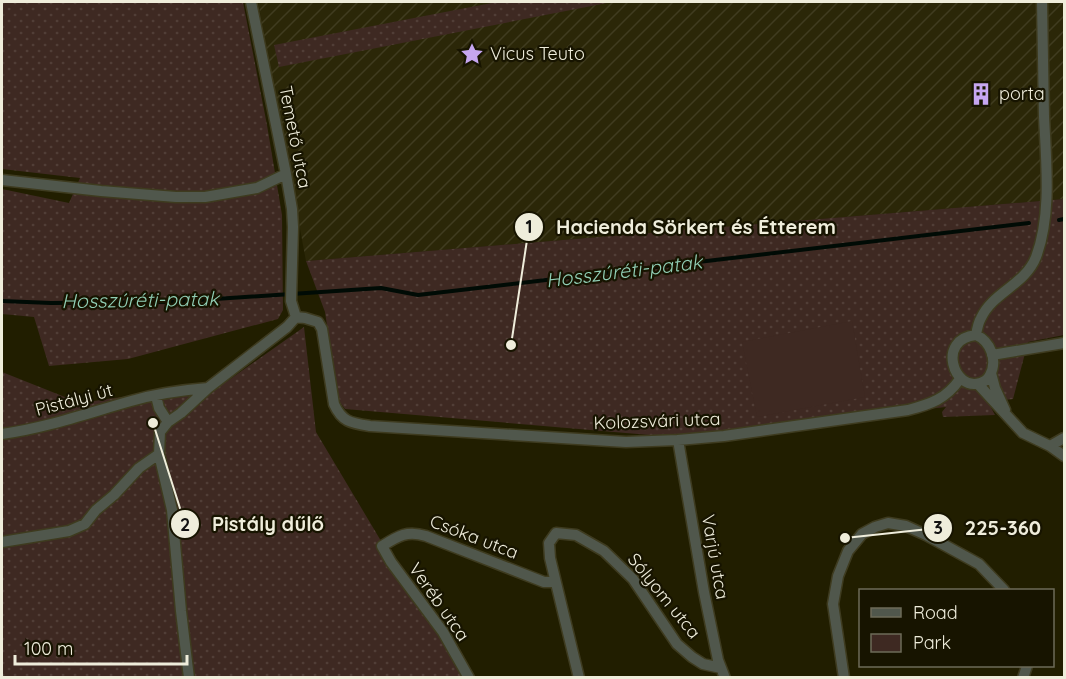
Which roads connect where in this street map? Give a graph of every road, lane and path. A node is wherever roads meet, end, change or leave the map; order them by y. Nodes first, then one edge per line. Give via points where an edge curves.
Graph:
1 (251, 2) edge
2 (1042, 2) edge
3 (286, 174) junction
4 (2, 180) edge
5 (296, 317) junction
6 (976, 335) junction
7 (1065, 343) edge
8 (992, 355) junction
9 (991, 373) junction
10 (960, 379) junction
11 (978, 384) junction
12 (208, 388) junction
13 (156, 396) junction
14 (1008, 418) junction
15 (168, 422) junction
16 (2, 434) edge
17 (1065, 438) edge
18 (678, 440) junction
19 (1050, 446) junction
20 (159, 454) junction
21 (1065, 456) edge
22 (2, 542) edge
23 (382, 546) joint
24 (555, 582) junction
25 (1002, 589) edge
26 (723, 673) edge
27 (189, 678) edge
28 (469, 678) edge
29 (579, 678) edge
30 (844, 678) edge

1 - 3 street, Temető utca
2 - 6 street via 1046,201 1041,239 1030,269 989,307
3 - 4 street via 257,188 192,198
3 - 5 street, Temető utca via 293,227 291,301
5 - 12 street
5 - 18 street, Kolozsvári utca via 318,322 334,404 345,420 626,442
6 - 8 street via 988,344
6 - 10 street via 962,339 952,352
7 - 8 street
8 - 9 street
9 - 11 street
9 - 14 street
10 - 11 street
10 - 18 street, Kolozsvári utca via 946,396 908,410
11 - 14 street
12 - 13 street, Pistályi út
12 - 15 street
13 - 15 street
13 - 16 street, Pistályi út
14 - 19 street via 1023,433
15 - 20 street via 160,432
17 - 19 street
18 - 26 street, Varjú utca via 704,592
19 - 21 street
20 - 22 street via 139,468 85,524 69,531
20 - 27 street via 172,510
23 - 24 street, Csóka utca via 403,534 416,533 543,582
23 - 28 street, Veréb utca via 443,632
24 - 26 street, Sólyom utca via 549,543 556,533 576,535 604,551 633,579 677,644 703,664
24 - 29 street, Sólyom utca
25 - 30 street via 979,564 926,535 906,526 875,526 848,551 838,576 833,604

